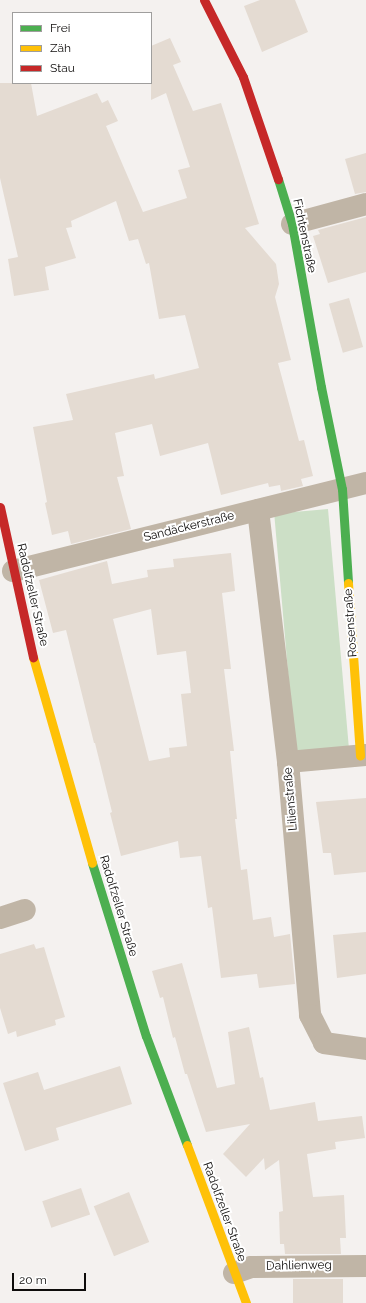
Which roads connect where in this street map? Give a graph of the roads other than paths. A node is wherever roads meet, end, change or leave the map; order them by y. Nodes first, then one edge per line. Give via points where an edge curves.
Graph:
1 (204, 0) edge
2 (366, 204) edge
3 (292, 224) junction
4 (366, 483) edge
5 (342, 489) junction
6 (0, 507) edge
7 (258, 510) junction
8 (13, 571) junction
9 (363, 756) edge
10 (288, 762) junction
11 (25, 910) dead end
12 (0, 918) edge
13 (366, 1049) edge
14 (366, 1266) edge
15 (234, 1273) junction
16 (246, 1303) edge

1 - 3 street, Fichtenstraße via 243,77
2 - 3 street
3 - 5 street, Fichtenstraße
4 - 5 street, Sandäckerstraße
5 - 7 street, Sandäckerstraße
5 - 9 street, Rosenstraße
6 - 8 street, Radolfzeller Straße
7 - 8 street, Sandäckerstraße
7 - 10 street, Lilienstraße
8 - 15 street, Radolfzeller Straße via 38,676 127,977 146,1036
9 - 10 street, Rosenstraße
10 - 13 street, Lilienstraße via 310,1015 324,1043
11 - 12 street
14 - 15 street, Dahlienweg via 251,1267
15 - 16 street, Radolfzeller Straße

